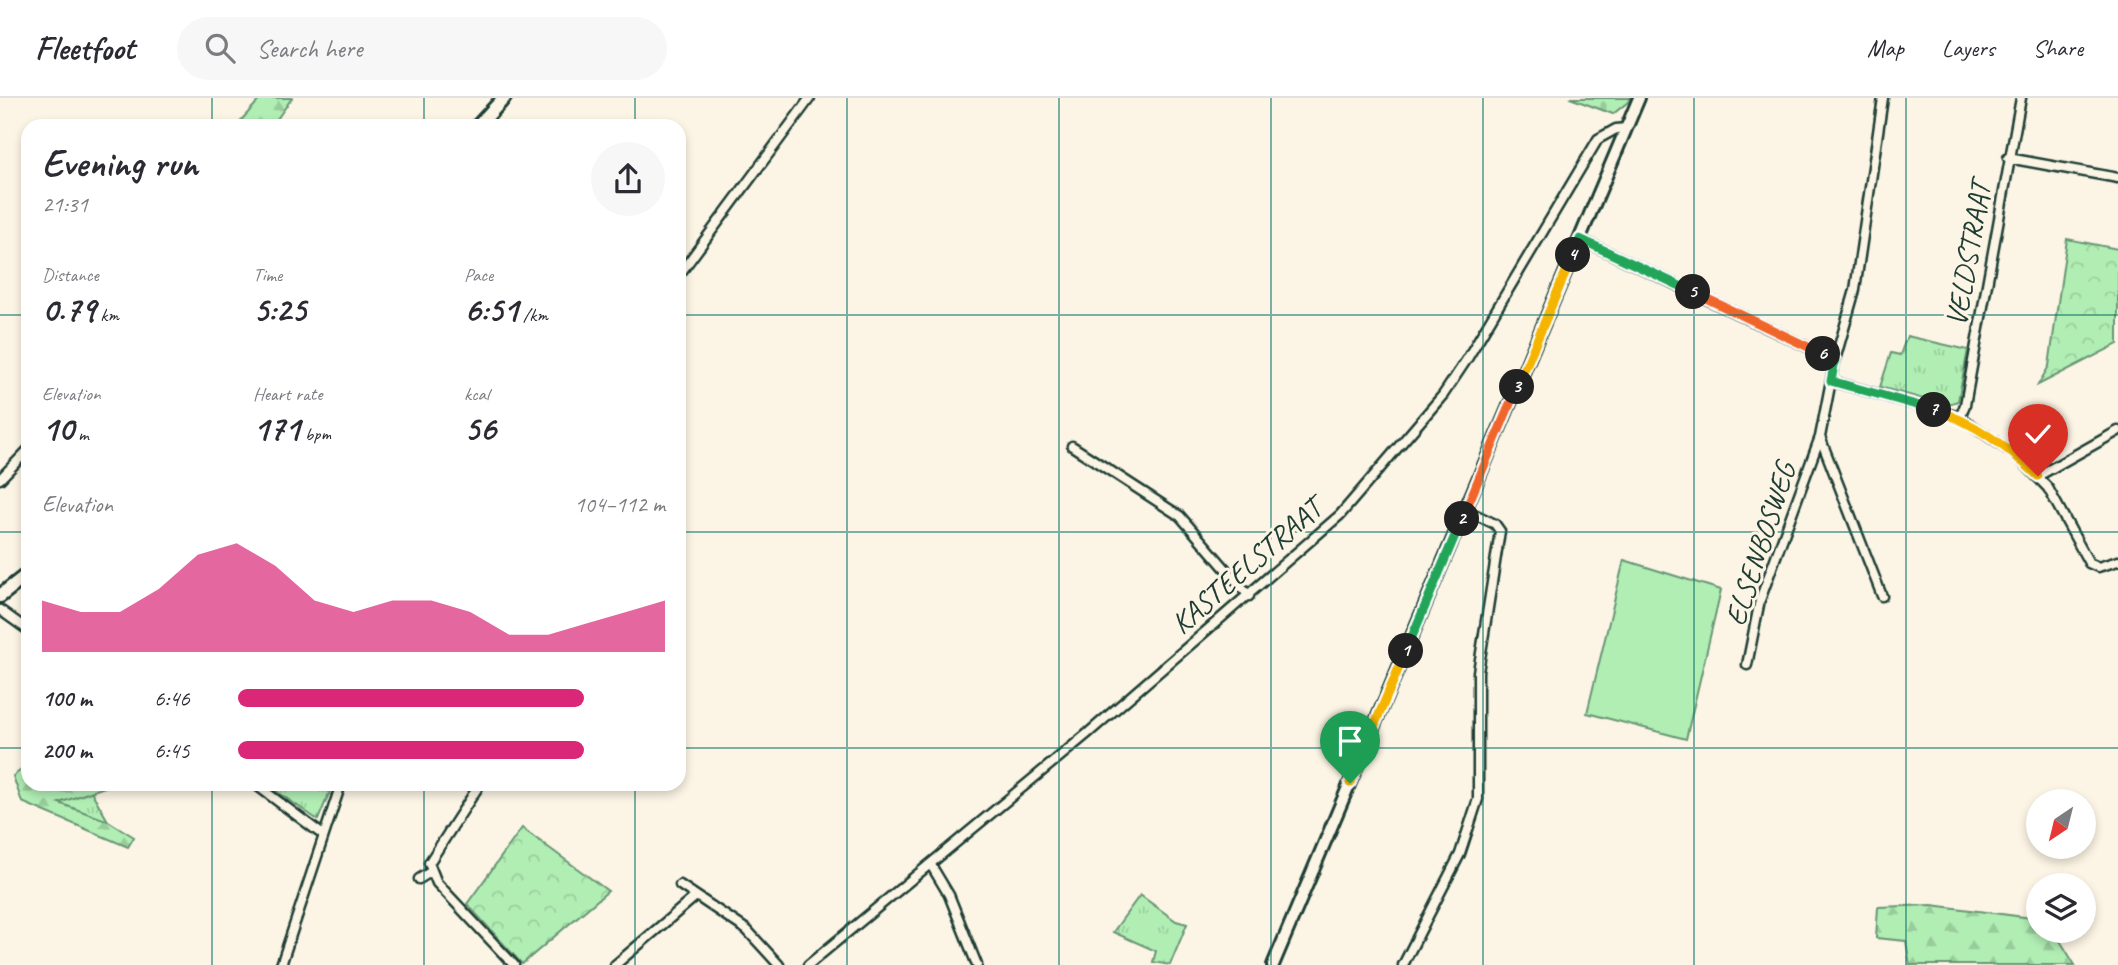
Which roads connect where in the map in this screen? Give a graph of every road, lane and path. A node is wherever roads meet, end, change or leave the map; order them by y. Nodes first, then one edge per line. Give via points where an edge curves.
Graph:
1 (504, 98) edge
2 (810, 98) edge
3 (1639, 98) edge
4 (1883, 98) edge
5 (2021, 98) edge
6 (484, 119) edge
7 (1626, 128) junction
8 (2008, 158) junction
9 (2118, 178) edge
10 (1580, 239) junction
11 (686, 266) edge
12 (1835, 360) junction
13 (1831, 381) junction
14 (1960, 417) junction
15 (2118, 431) edge
16 (1819, 437) junction
17 (1072, 446) dead end
18 (21, 457) edge
19 (2038, 476) junction
20 (0, 478) edge
21 (1466, 510) junction
22 (2118, 561) edge
23 (21, 580) edge
24 (0, 596) edge
25 (1249, 596) junction
26 (1882, 596) dead end
27 (0, 610) edge
28 (21, 625) edge
29 (1747, 665) dead end
30 (264, 791) edge
31 (339, 791) edge
32 (475, 791) edge
33 (323, 835) junction
34 (931, 865) junction
35 (432, 871) junction
36 (419, 879) dead end
37 (680, 885) dead end
38 (696, 896) junction
39 (281, 965) edge
40 (514, 965) edge
41 (615, 965) edge
42 (779, 965) edge
43 (808, 965) edge
44 (977, 965) edge
45 (1273, 965) edge
46 (1403, 965) edge

1 - 6 main road
2 - 11 street
3 - 7 main road
4 - 12 street, ELSENBOSWEG via 1855,290
5 - 8 street, VELDSTRAAT
7 - 10 main road
7 - 25 street, KASTEELSTRAAT via 1598,139 1443,395 1340,514
8 - 9 street
8 - 14 street, VELDSTRAAT
10 - 12 street
10 - 21 main road
12 - 13 street, ELSENBOSWEG
13 - 14 street
13 - 16 street, ELSENBOSWEG
14 - 19 street
15 - 19 street
16 - 26 street
16 - 29 street, ELSENBOSWEG via 1768,578
17 - 25 street via 1180,516
18 - 20 street
19 - 22 street via 2089,563 2098,567
21 - 45 main road
21 - 46 street via 1500,531 1478,672 1478,799 1460,854
23 - 24 main road
25 - 34 street, KASTEELSTRAAT
27 - 28 street
30 - 33 street
31 - 33 street
32 - 35 street via 435,851 429,863
33 - 39 street
34 - 43 street, KASTEELSTRAAT
34 - 44 street via 949,895
35 - 36 street
35 - 40 street via 437,883
37 - 38 street
38 - 41 street
38 - 42 street via 747,930

